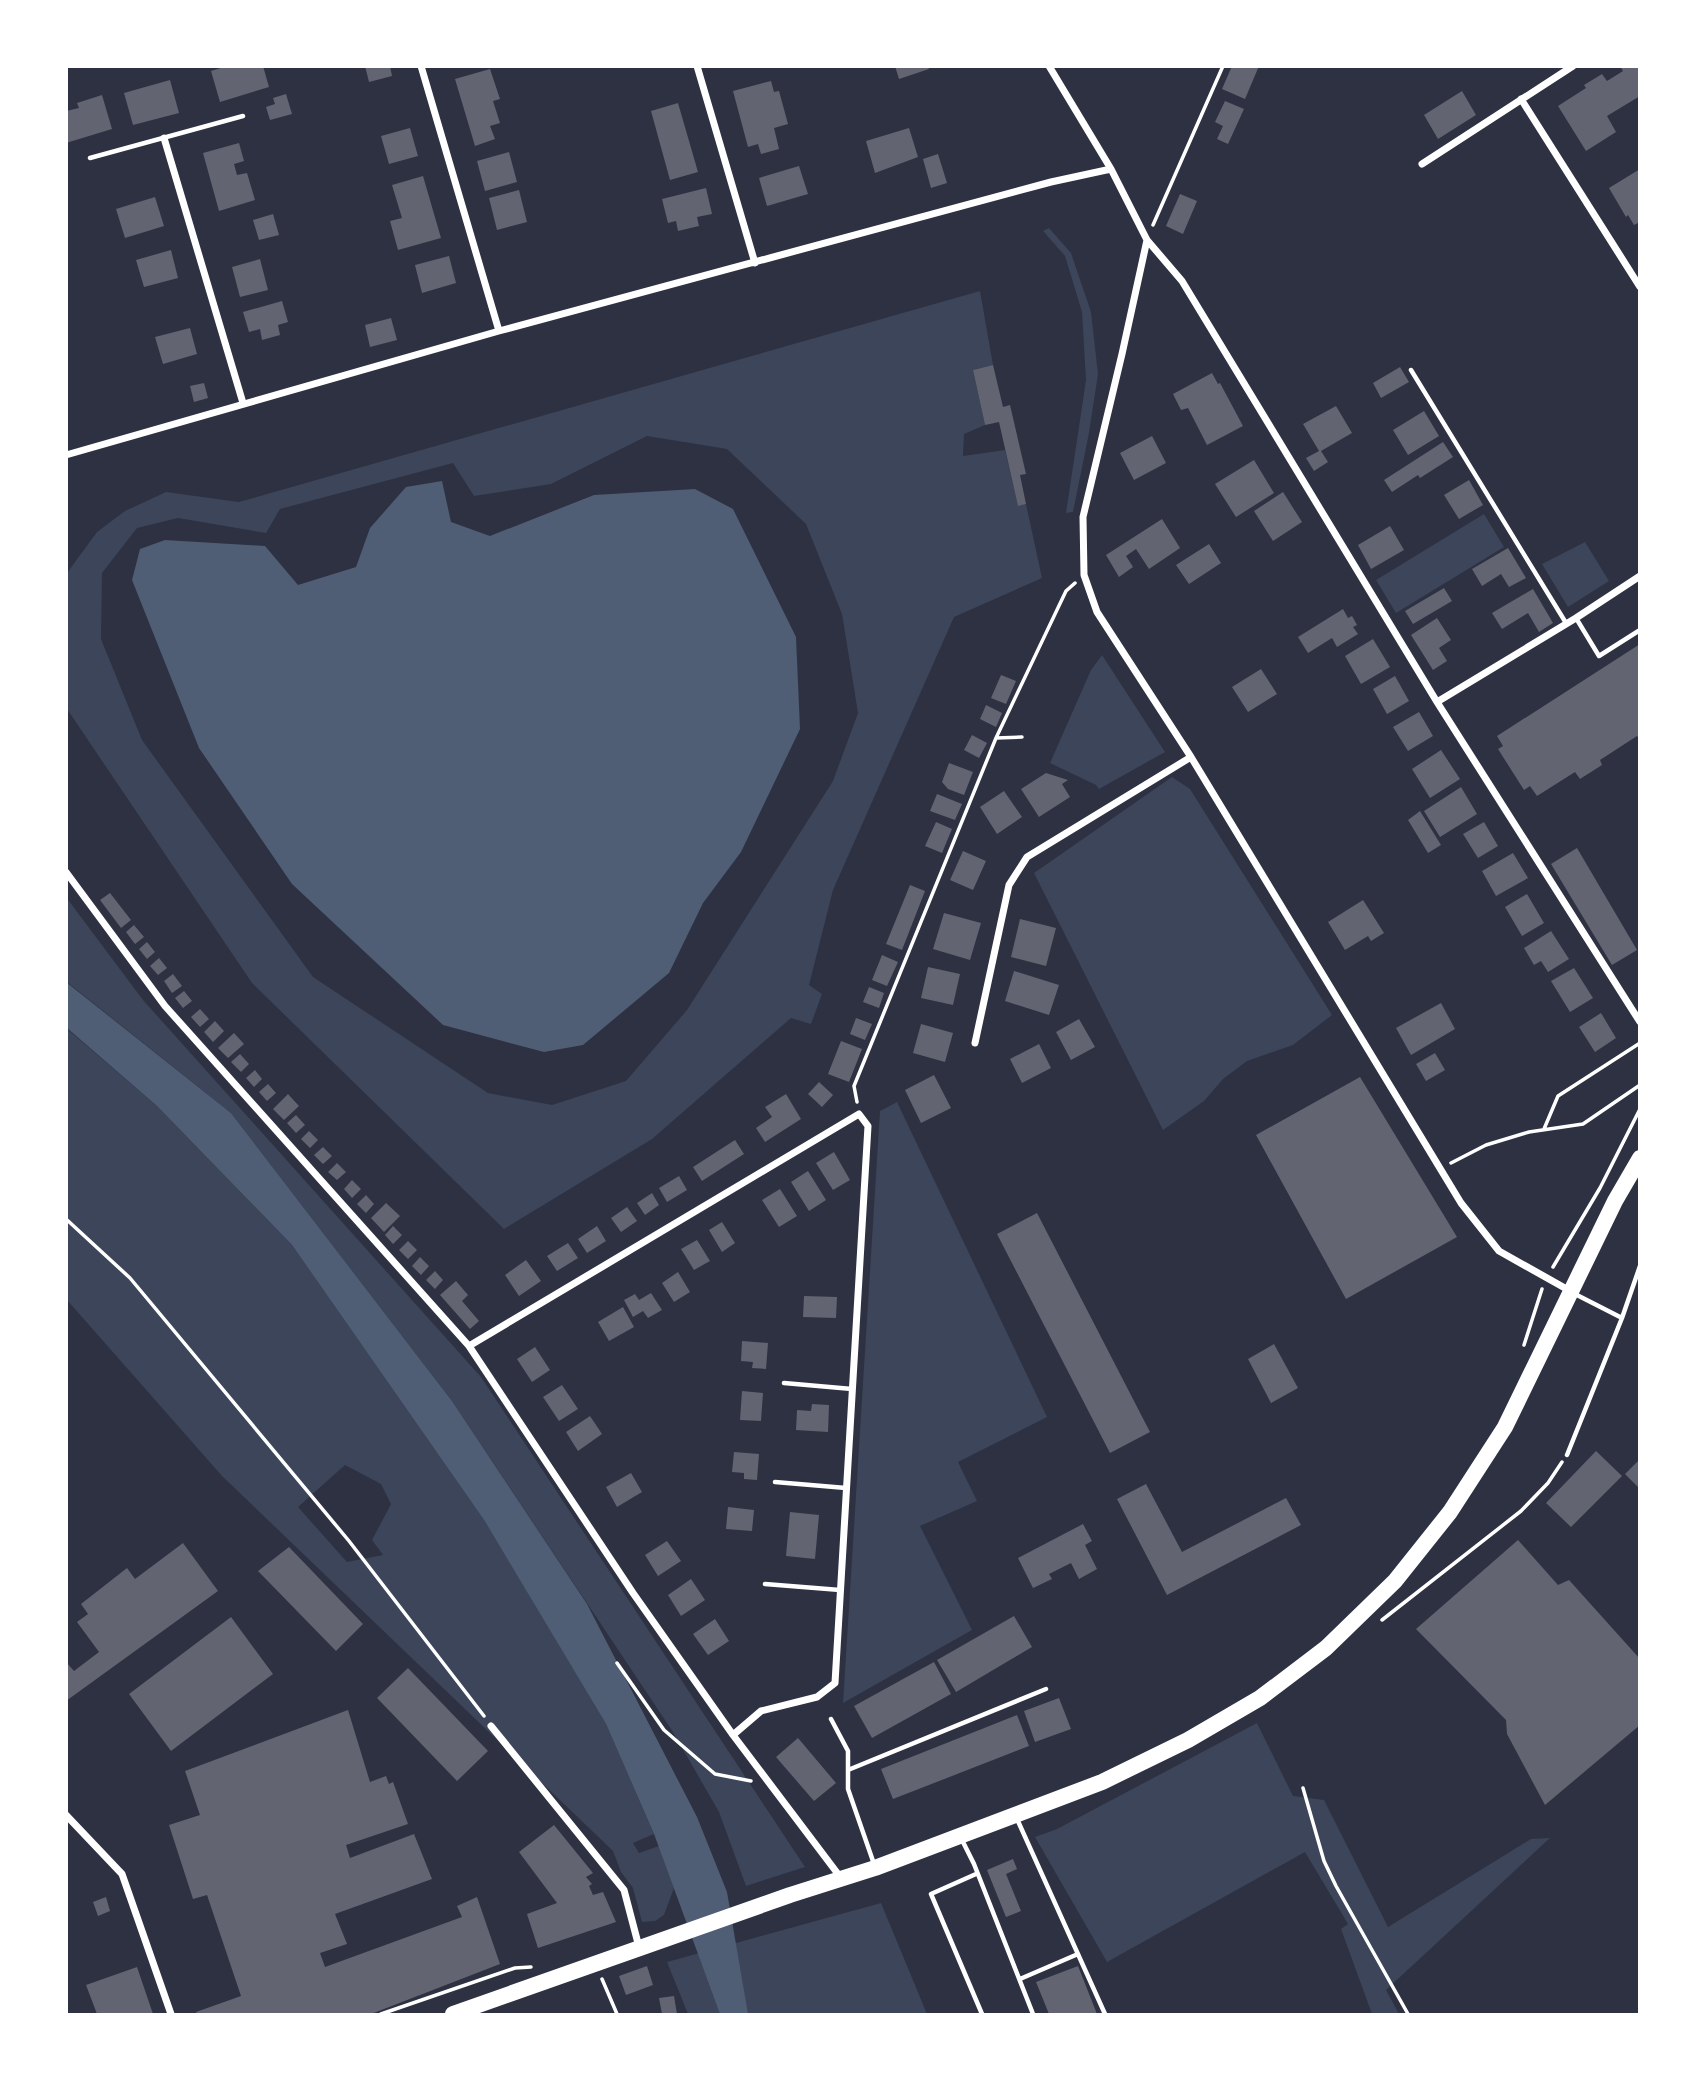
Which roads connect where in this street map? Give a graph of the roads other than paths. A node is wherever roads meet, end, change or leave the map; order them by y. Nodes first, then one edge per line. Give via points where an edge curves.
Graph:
1 (421, 66) edge
2 (697, 66) edge
3 (1049, 66) edge
4 (1573, 66) edge
5 (1521, 99) junction
6 (243, 116) dead end
7 (164, 138) junction
8 (90, 158) dead end
9 (1422, 164) dead end
10 (1111, 169) junction
11 (1147, 240) junction
12 (755, 263) junction
13 (1640, 287) edge
14 (499, 331) junction
15 (1411, 369) dead end
16 (243, 403) junction
17 (66, 455) edge
18 (1640, 576) edge
19 (1576, 618) junction
20 (1566, 624) junction
21 (1640, 630) edge
22 (1437, 702) junction
23 (1191, 757) junction
24 (66, 872) edge
25 (1640, 1022) edge
26 (975, 1043) dead end
27 (1640, 1158) edge
28 (1640, 1266) edge
29 (1638, 1277) edge
30 (1572, 1292) junction
31 (1622, 1318) junction
32 (469, 1346) junction
33 (784, 1383) dead end
34 (852, 1389) junction
35 (1567, 1455) dead end
36 (775, 1482) dead end
37 (846, 1488) junction
38 (765, 1584) dead end
39 (840, 1590) junction
40 (1046, 1689) dead end
41 (831, 1719) dead end
42 (491, 1726) road end
43 (733, 1735) junction
44 (848, 1770) junction
45 (66, 1815) edge
46 (1015, 1815) junction
47 (960, 1836) junction
48 (875, 1868) junction
49 (976, 1874) junction
50 (841, 1878) junction
51 (646, 1946) junction
52 (1078, 1954) junction
53 (1020, 1979) junction
54 (462, 2013) edge
55 (172, 2014) edge
56 (982, 2014) edge
57 (1033, 2014) edge
58 (1105, 2014) edge

1 - 14 street
2 - 12 street
3 - 10 street
4 - 5 street
5 - 9 street
5 - 13 street
6 - 7 lane
7 - 8 lane
7 - 16 street
10 - 11 street
10 - 12 street
11 - 22 street via 1182,281
11 - 23 street via 1083,517 1084,575 1097,612
12 - 14 street
14 - 16 street
15 - 20 lane
16 - 17 street
18 - 19 street
19 - 20 street
19 - 21 lane via 1599,656
20 - 22 street
22 - 25 street
23 - 26 street via 1027,857 1009,885
23 - 30 street via 1461,1203 1499,1251
24 - 32 street via 165,1006
27 - 30 main road
28 - 29 lane
29 - 31 lane
30 - 31 lane
30 - 46 main road via 1505,1427 1450,1512 1395,1581 1326,1648 1260,1699 1220,1723 1102,1782
31 - 35 lane
32 - 34 street via 859,1114 868,1126
32 - 43 street
33 - 34 lane
34 - 37 street
36 - 37 lane
37 - 39 street
38 - 39 lane
39 - 43 street via 835,1684 817,1697 761,1711
40 - 44 lane
41 - 44 lane via 848,1751
42 - 51 street via 624,1890
43 - 50 street
44 - 48 lane via 848,1788
45 - 55 street via 122,1874
46 - 47 main road
46 - 52 lane
47 - 48 main road
47 - 49 lane
48 - 50 main road
49 - 53 lane
49 - 56 lane via 931,1894
50 - 51 main road
51 - 54 main road
52 - 53 lane
52 - 58 lane
53 - 57 lane

